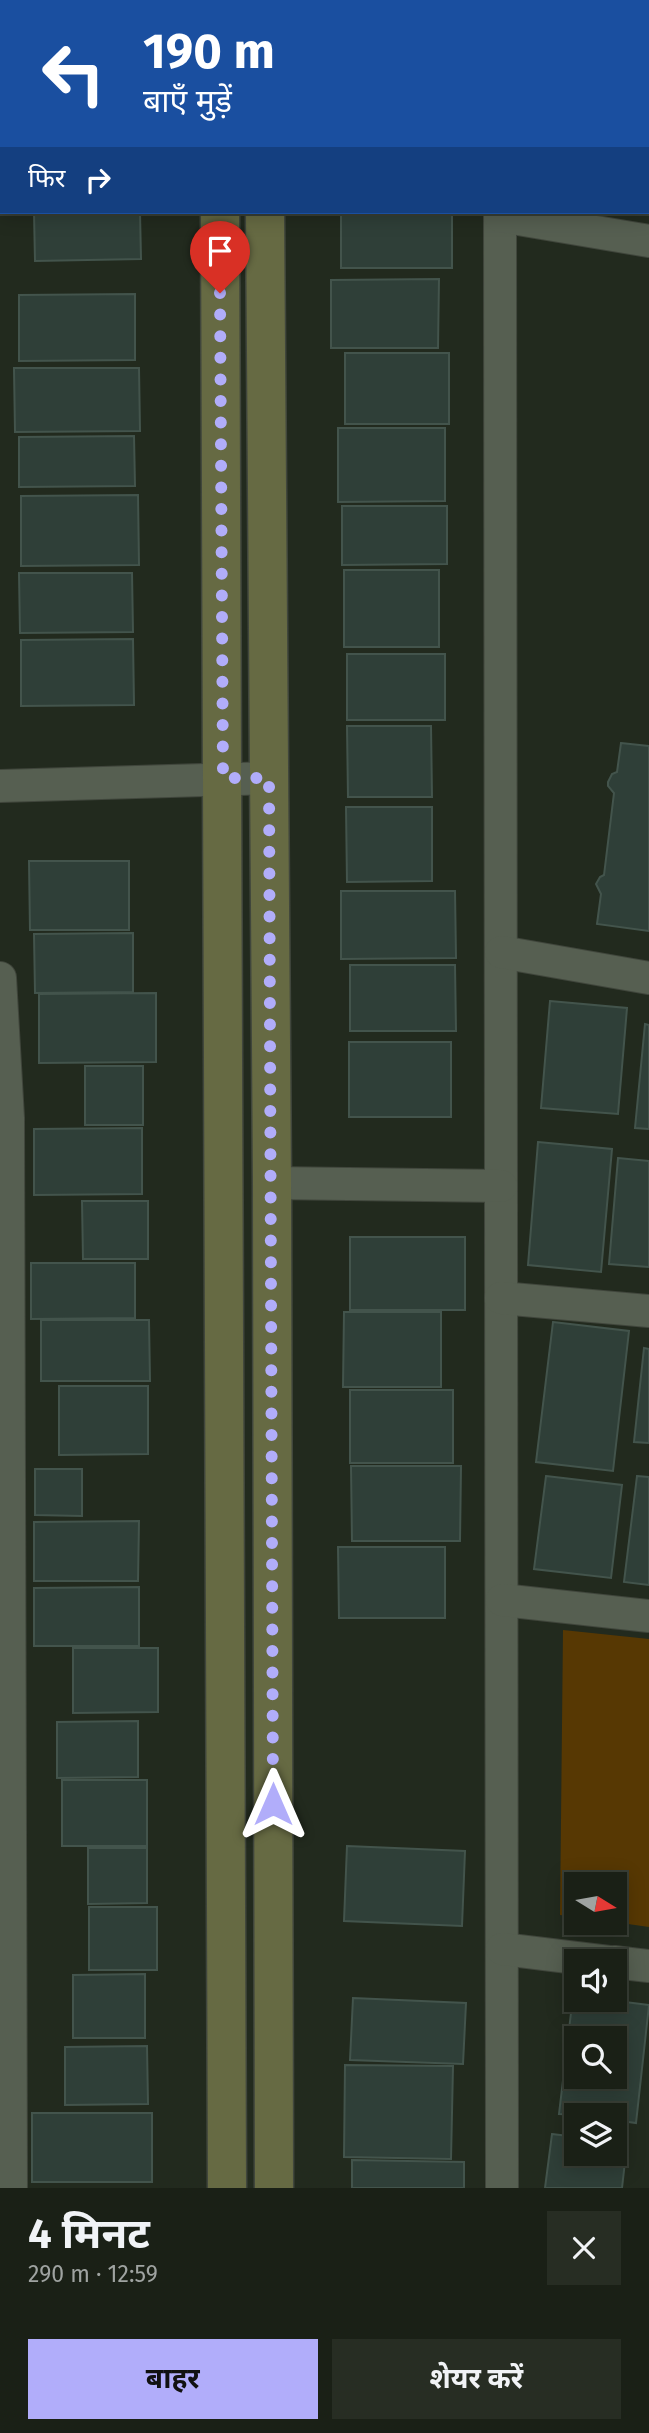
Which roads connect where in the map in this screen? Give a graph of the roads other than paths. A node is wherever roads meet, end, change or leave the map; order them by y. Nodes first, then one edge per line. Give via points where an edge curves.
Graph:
1 (220, 214) edge
2 (265, 214) edge
3 (500, 214) edge
4 (649, 241) edge
5 (223, 778) junction
6 (269, 778) junction
7 (0, 786) edge
8 (501, 952) junction
9 (0, 978) edge
10 (649, 978) edge
11 (4, 1118) edge
12 (272, 1183) junction
13 (501, 1186) junction
14 (501, 1298) junction
15 (649, 1311) edge
16 (502, 1600) junction
17 (649, 1616) edge
18 (502, 1949) junction
19 (564, 1956) edge
20 (627, 1964) edge
21 (649, 1966) edge
22 (7, 2177) edge
23 (227, 2188) edge
24 (274, 2188) edge
25 (502, 2188) edge

1 - 5 street
2 - 6 street
3 - 4 street
3 - 8 street
5 - 6 street
5 - 7 street
5 - 23 street
6 - 12 street
8 - 10 street
8 - 13 street
9 - 11 street
11 - 22 street
12 - 13 street
12 - 24 street
13 - 14 street
14 - 15 street
14 - 16 street
16 - 17 street
16 - 18 street
18 - 19 street
18 - 25 street
20 - 21 street

